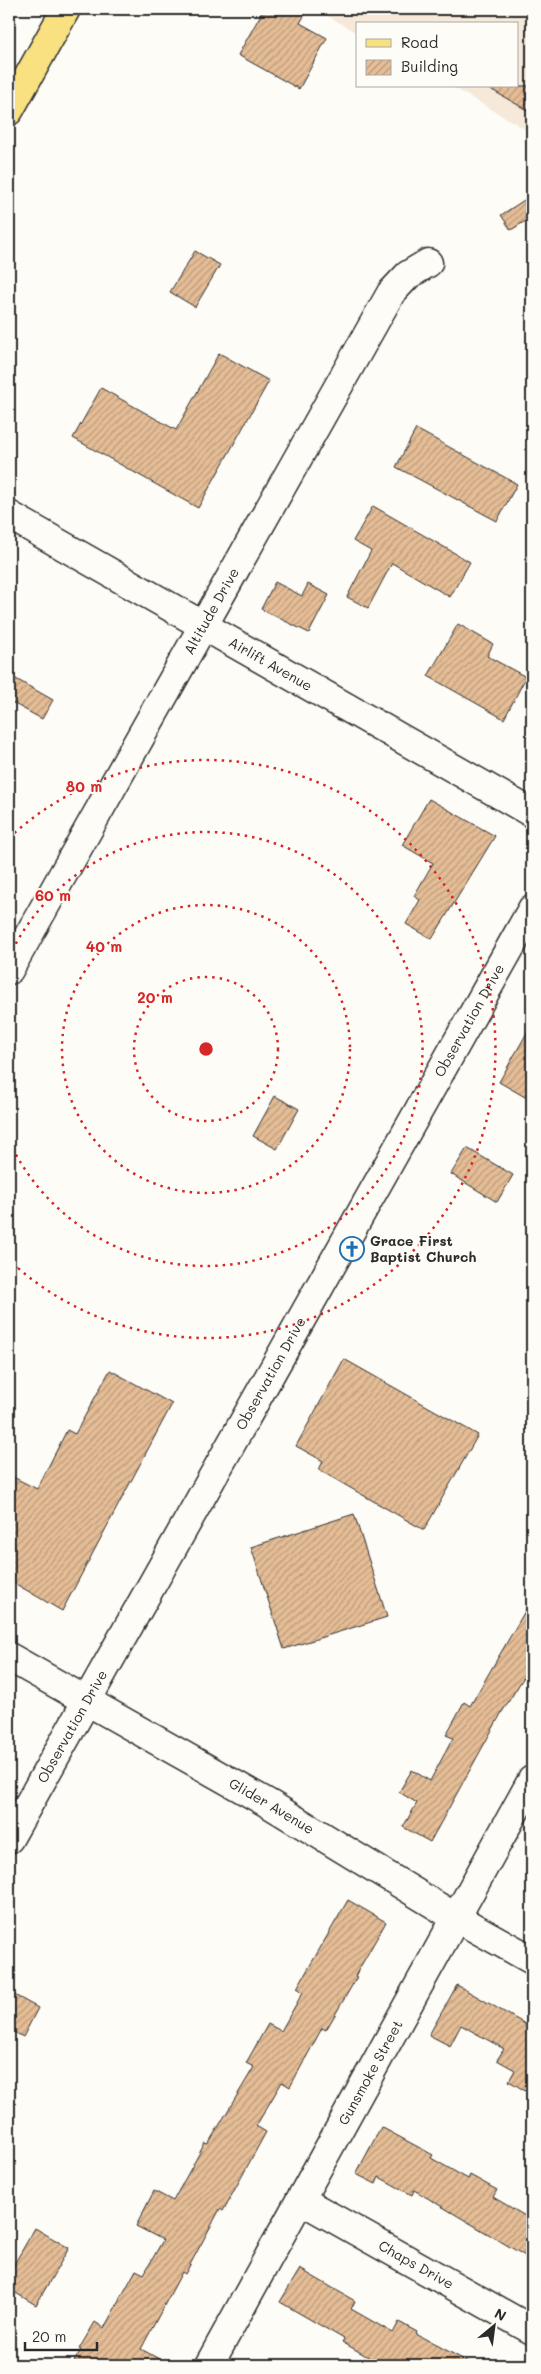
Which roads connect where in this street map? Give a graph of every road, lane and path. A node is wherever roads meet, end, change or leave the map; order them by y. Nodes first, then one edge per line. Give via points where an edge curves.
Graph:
1 (66, 9) edge
2 (9, 111) edge
3 (428, 263) dead end
4 (9, 515) edge
5 (204, 626) junction
6 (532, 813) edge
7 (532, 909) edge
8 (9, 970) edge
9 (9, 1657) edge
10 (86, 1701) junction
11 (532, 1780) edge
12 (9, 1839) edge
13 (455, 1918) junction
14 (532, 1960) edge
15 (301, 2200) junction
16 (532, 2330) edge
17 (208, 2365) edge

1 - 2 main road
3 - 5 street, Altitude Drive via 408,275 391,293
4 - 5 street, Airlift Avenue
5 - 6 street, Airlift Avenue
5 - 8 street, Altitude Drive
7 - 10 street, Observation Drive
9 - 10 street, Glider Avenue
10 - 12 street, Observation Drive
10 - 13 street, Glider Avenue via 271,1805
11 - 13 street, Gunsmoke Street
13 - 14 street, Glider Avenue
13 - 15 street, Gunsmoke Street
15 - 16 street, Chaps Drive
15 - 17 street, Gunsmoke Street

